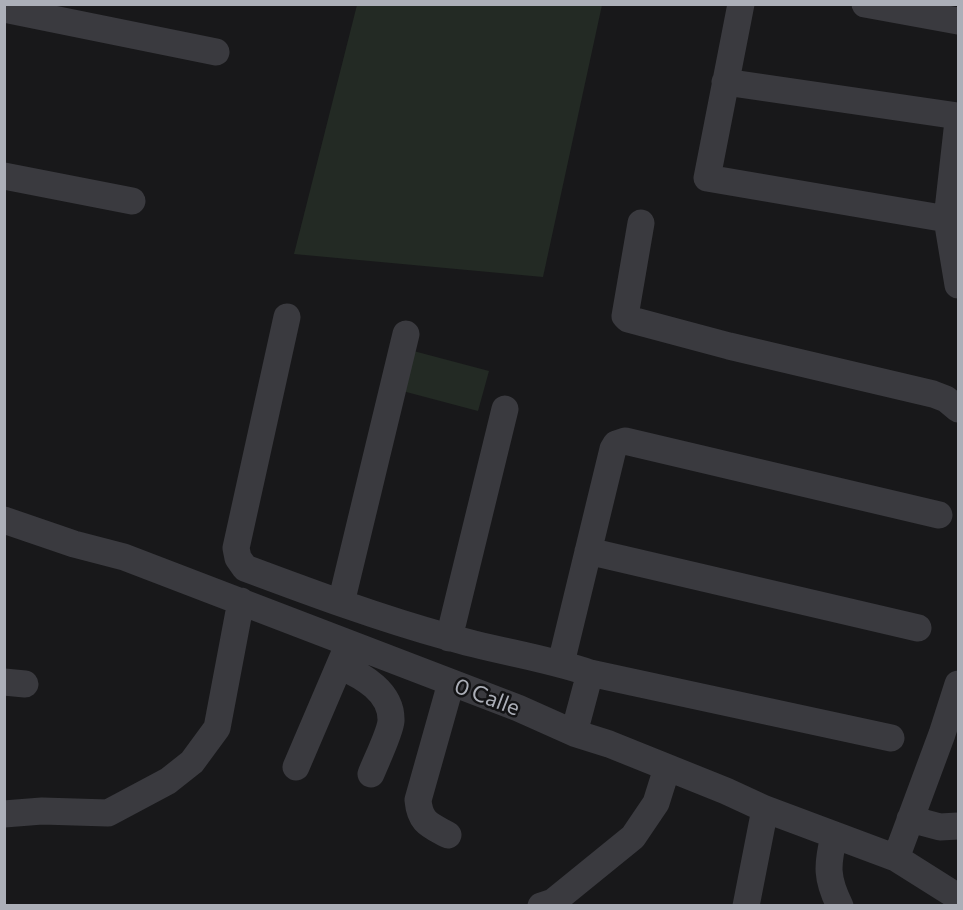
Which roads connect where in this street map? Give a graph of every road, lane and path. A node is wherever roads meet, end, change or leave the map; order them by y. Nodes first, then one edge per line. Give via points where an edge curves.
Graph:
1 (741, 4) edge
2 (866, 4) edge
3 (4, 9) edge
4 (958, 21) edge
5 (216, 52) dead end
6 (725, 82) junction
7 (958, 116) edge
8 (958, 121) edge
9 (4, 176) edge
10 (132, 201) dead end
11 (947, 219) junction
12 (641, 223) dead end
13 (958, 285) edge
14 (287, 317) dead end
15 (406, 334) dead end
16 (505, 409) dead end
17 (958, 409) edge
18 (939, 515) dead end
19 (4, 520) edge
20 (588, 551) junction
21 (241, 601) junction
22 (340, 603) junction
23 (918, 628) dead end
24 (449, 638) junction
25 (345, 655) junction
26 (561, 663) junction
27 (590, 672) junction
28 (451, 683) junction
29 (958, 684) edge
30 (574, 734) junction
31 (950, 734) edge
32 (891, 738) dead end
33 (296, 767) dead end
34 (667, 768) junction
35 (371, 774) dead end
36 (765, 809) junction
37 (4, 814) edge
38 (910, 819) junction
39 (958, 826) edge
40 (448, 835) dead end
41 (834, 836) junction
42 (896, 858) junction
43 (958, 897) edge
44 (541, 906) edge
45 (746, 906) edge
46 (840, 906) edge

1 - 6 street
2 - 4 street
3 - 5 street
6 - 7 street
6 - 11 street via 707,178
8 - 11 street
9 - 10 street
11 - 13 street
12 - 17 street via 625,316 628,319 933,394
14 - 22 street via 236,548 245,568
15 - 22 street
16 - 24 street
18 - 20 street via 625,441 613,449
19 - 21 street, 0 Calle via 124,557
20 - 23 street
20 - 26 street
21 - 25 street, 0 Calle
21 - 37 street via 217,728 192,762 168,781 108,813
22 - 24 street
24 - 26 street
25 - 28 street, 0 Calle
25 - 33 street
25 - 35 street via 388,700 391,723
26 - 27 street
27 - 30 street
27 - 32 street
28 - 30 street, 0 Calle
28 - 40 street via 418,800 424,821
29 - 31 street
30 - 34 street, 0 Calle
31 - 38 street
34 - 36 street, 0 Calle
34 - 44 street via 656,803 633,837 553,902
36 - 41 street, 0 Calle
36 - 45 street
38 - 39 street via 940,827
38 - 42 street
41 - 42 street, 0 Calle
41 - 46 street via 828,859 830,886
42 - 43 street, 0 Calle

